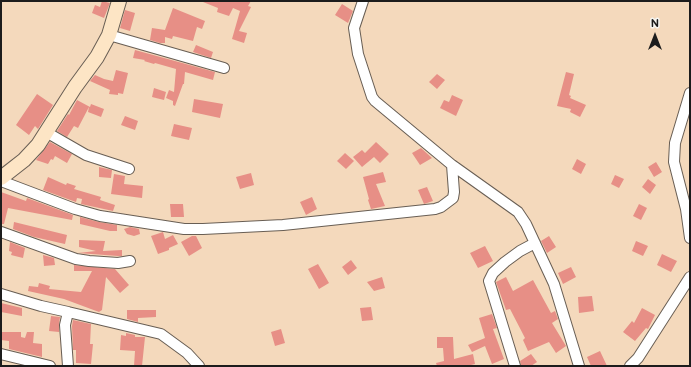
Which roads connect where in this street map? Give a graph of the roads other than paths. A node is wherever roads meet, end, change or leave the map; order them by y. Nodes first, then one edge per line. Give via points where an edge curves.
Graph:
1 (119, 1) edge
2 (363, 1) edge
3 (108, 35) junction
4 (224, 68) dead end
5 (690, 92) edge
6 (46, 132) junction
7 (452, 165) junction
8 (129, 169) dead end
9 (1, 178) edge
10 (1, 182) edge
11 (1, 232) edge
12 (690, 238) edge
13 (535, 243) junction
14 (130, 261) dead end
15 (690, 277) edge
16 (1, 294) edge
17 (68, 312) junction
18 (1, 354) edge
19 (50, 366) edge
20 (68, 366) edge
21 (199, 366) edge
22 (515, 366) edge
23 (579, 366) edge
24 (630, 366) edge

1 - 3 street
2 - 7 street via 354,28 358,54 372,97
3 - 4 street
3 - 6 street via 97,57
5 - 12 street via 676,138 674,162 686,209
6 - 8 street via 78,151
6 - 9 street via 31,153
7 - 10 street via 453,198 435,210 284,225 209,229 184,229 100,216
7 - 13 street via 518,212
11 - 14 street via 76,259 118,263
13 - 22 street via 505,262 493,273 489,281
13 - 23 street via 554,284
15 - 24 street via 638,358
16 - 17 street
17 - 20 street via 65,325
17 - 21 street via 161,334 187,353
18 - 19 street

